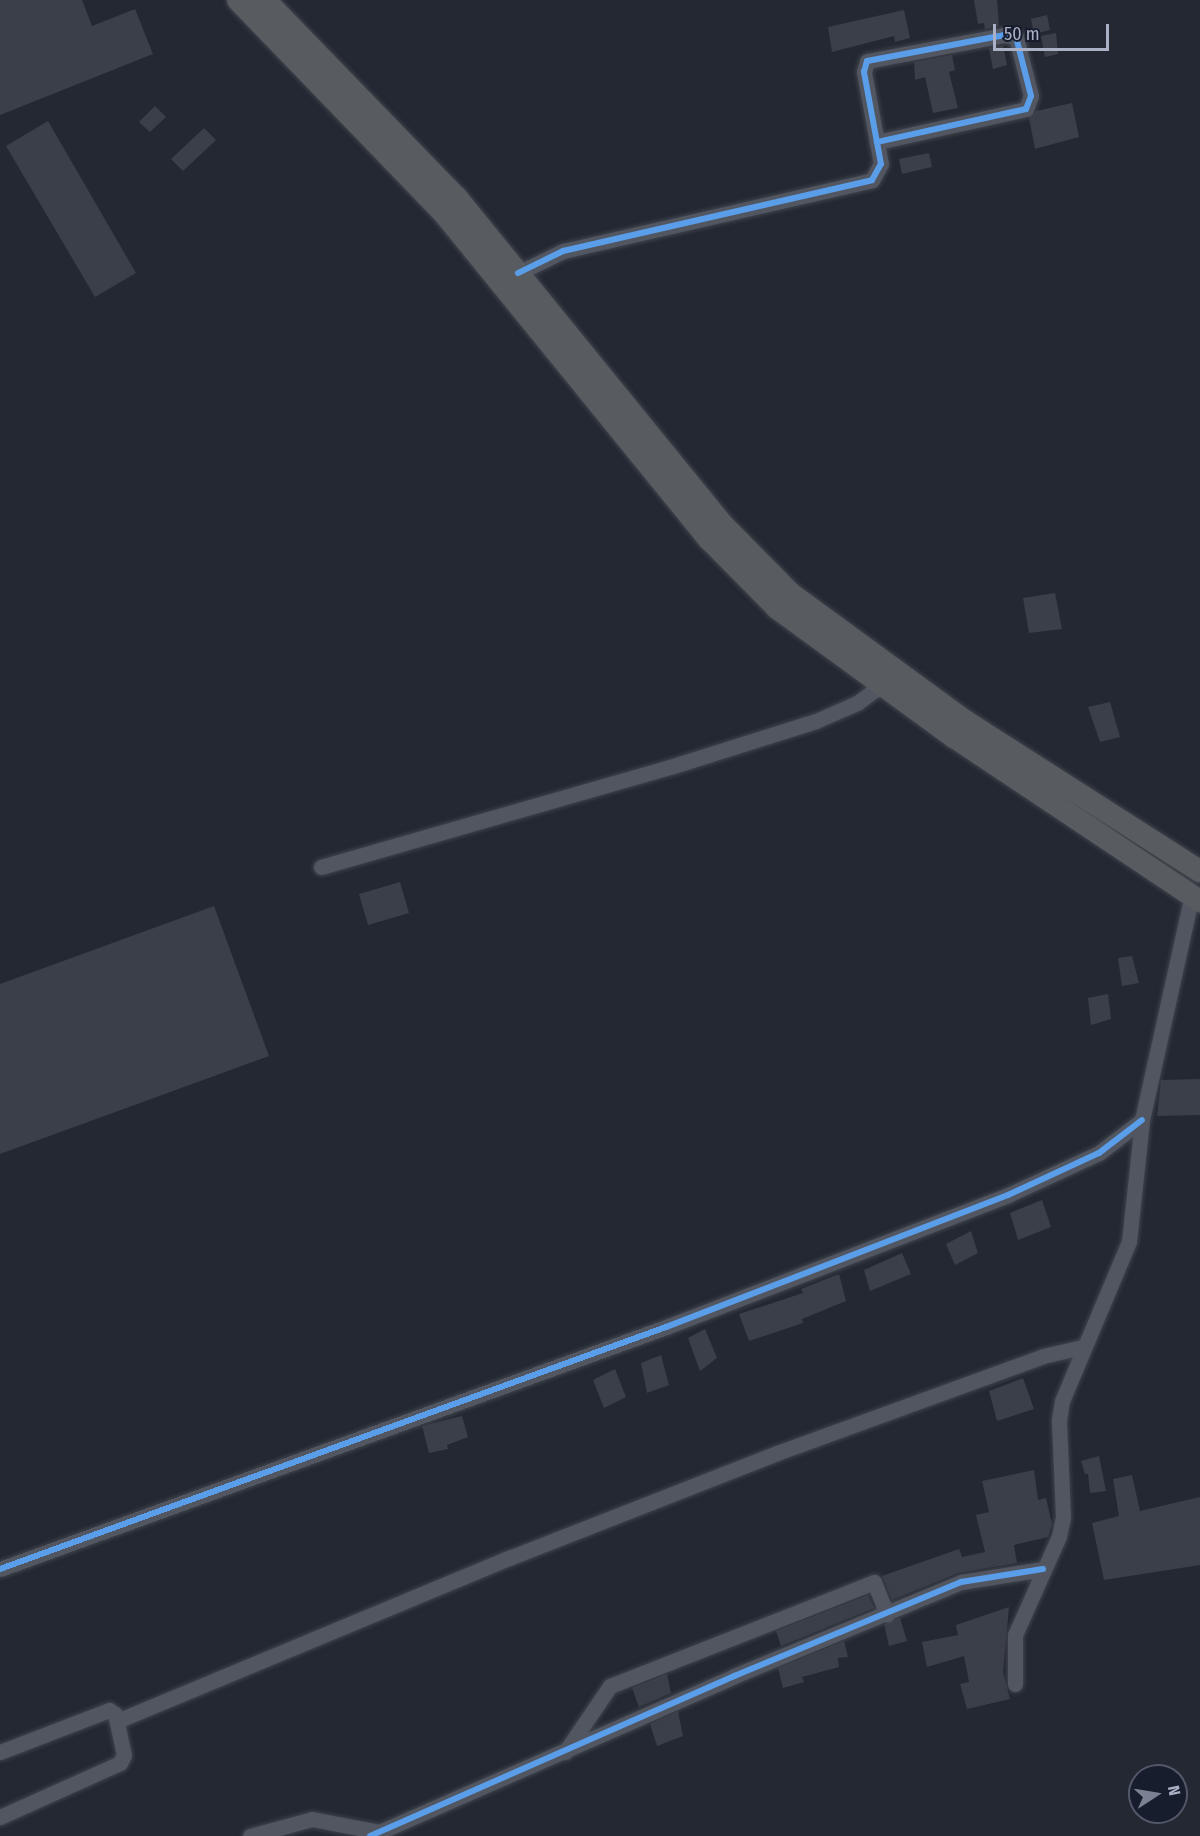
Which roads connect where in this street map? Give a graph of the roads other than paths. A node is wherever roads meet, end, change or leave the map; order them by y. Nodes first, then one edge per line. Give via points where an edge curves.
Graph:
1 (238, 0) edge
2 (265, 0) edge
3 (877, 142) junction
4 (518, 273) junction
5 (882, 685) junction
6 (321, 867) dead end
7 (1200, 871) edge
8 (1196, 898) edge
9 (1142, 1120) junction
10 (1082, 1347) junction
11 (0, 1569) edge
12 (1043, 1569) junction
13 (887, 1615) junction
14 (1015, 1684) dead end
15 (117, 1721) junction
16 (0, 1752) edge
17 (565, 1752) junction
18 (0, 1816) edge
19 (374, 1834) edge
20 (250, 1836) edge

1 - 5 highway via 443,212 709,539 777,608
2 - 4 highway via 457,198
3 - 3 street via 1026,109 1031,96 1016,37 1004,35 867,61 864,72
3 - 4 street via 880,170 872,180 563,251
4 - 7 highway via 724,526 790,593 964,721
5 - 6 street via 858,703 816,721
5 - 8 highway
8 - 9 street
9 - 10 street via 1129,1242
9 - 11 street via 1099,1153 1008,1195 666,1327
10 - 12 street via 1059,1420 1063,1517
10 - 15 street via 1043,1356 777,1453 509,1558
12 - 13 street via 975,1578
12 - 14 street via 1015,1635
13 - 17 street via 734,1676
13 - 17 street via 874,1582 610,1686
15 - 16 street via 113,1711 105,1711
15 - 18 street via 124,1755 120,1763
17 - 19 street
19 - 20 street via 312,1819

